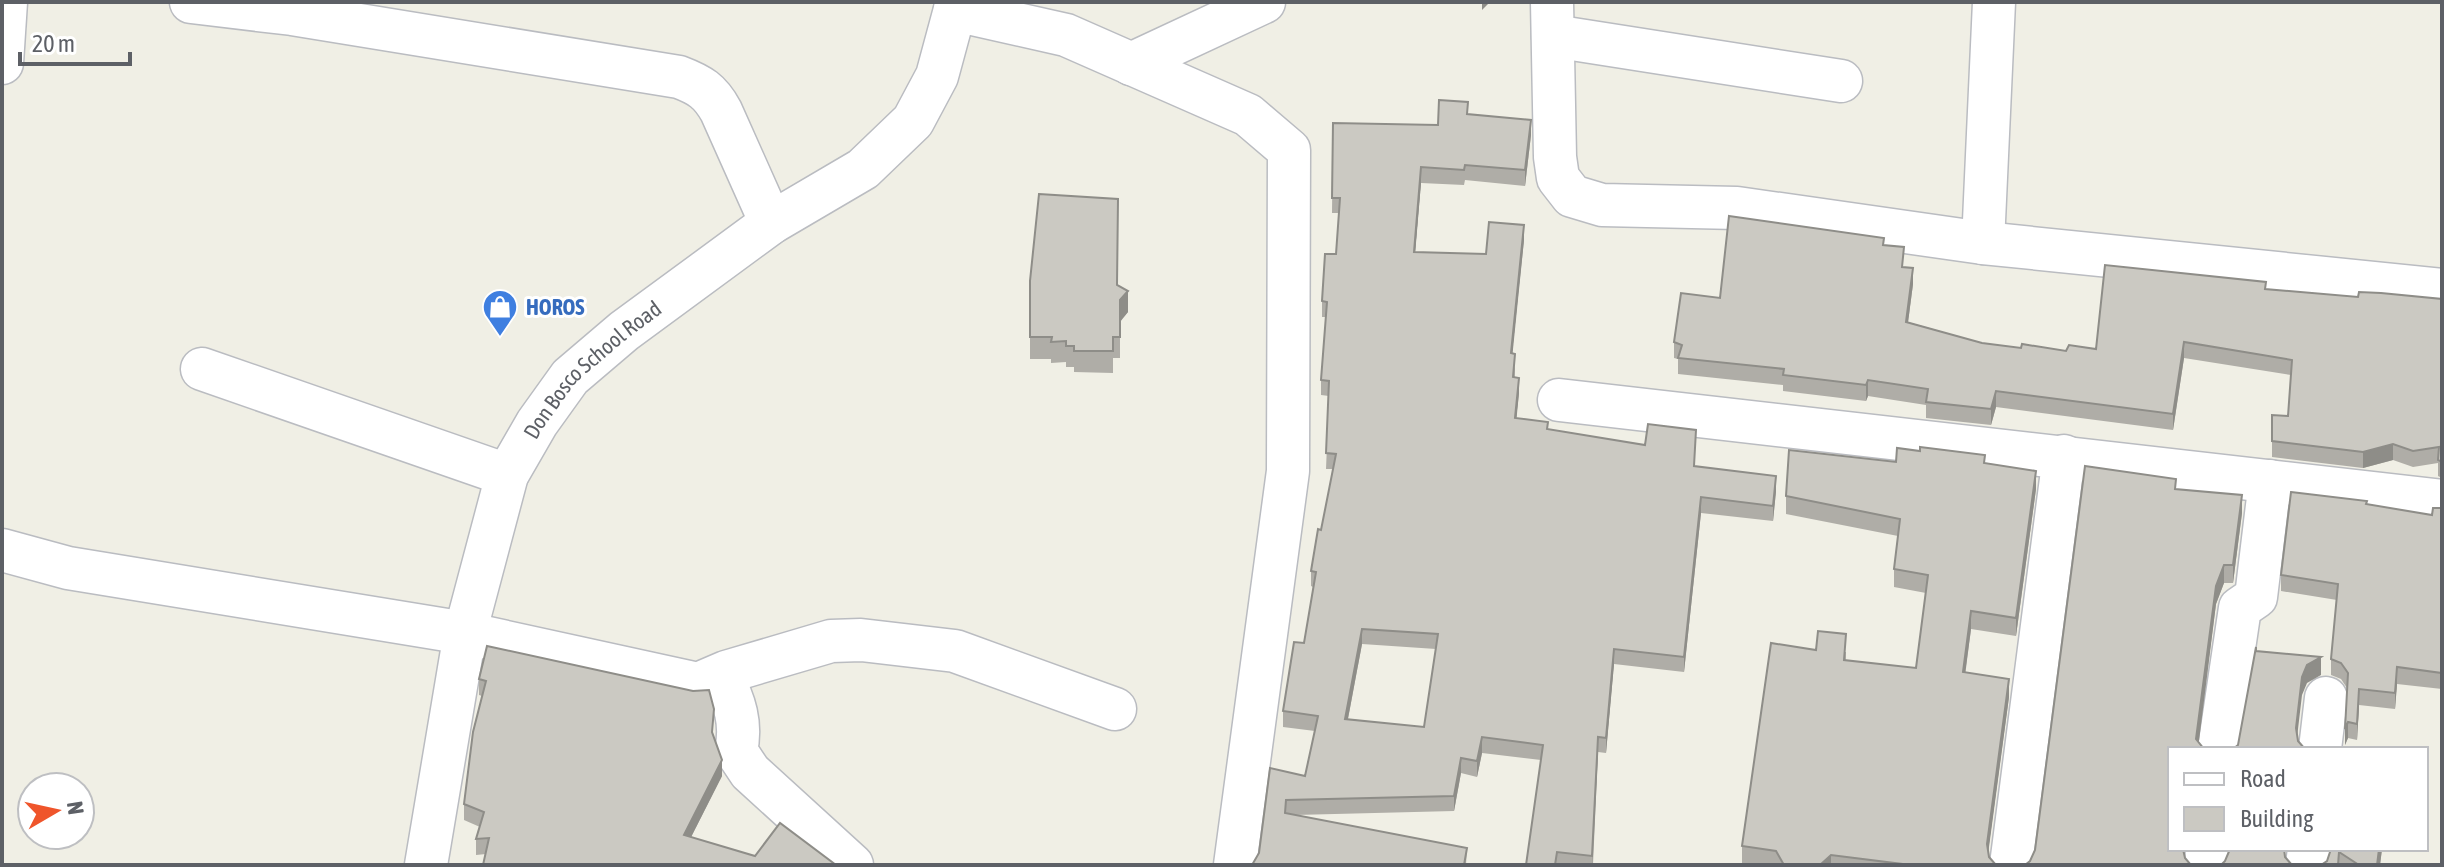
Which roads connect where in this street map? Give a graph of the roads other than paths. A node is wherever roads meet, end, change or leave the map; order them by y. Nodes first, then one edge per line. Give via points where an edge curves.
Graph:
1 (6, 2) edge
2 (191, 2) edge
3 (1264, 2) edge
4 (1994, 2) edge
5 (956, 6) edge
6 (1552, 19) edge
7 (2, 63) edge
8 (1131, 64) junction
9 (1841, 81) dead end
10 (771, 223) junction
11 (1983, 243) junction
12 (2442, 290) edge
13 (202, 369) dead end
14 (1559, 400) dead end
15 (2064, 456) junction
16 (507, 475) junction
17 (2270, 481) junction
18 (2442, 501) edge
19 (2, 550) edge
20 (465, 633) junction
21 (721, 676) junction
22 (2326, 698) dead end
23 (1115, 709) dead end
24 (2219, 747) edge
25 (2320, 747) edge
26 (426, 865) edge
27 (852, 865) edge
28 (1235, 865) edge
29 (2011, 865) edge

1 - 7 street
2 - 10 street via 679,77 712,94
3 - 8 street
4 - 11 street
5 - 8 street via 1066,35
5 - 10 street, Don Bosco School Road via 937,76 913,121 863,169
6 - 9 street
6 - 11 street via 1555,157 1558,178 1572,196 1602,205 1753,210
8 - 28 street via 1248,115 1289,150 1288,471
10 - 16 street, Don Bosco School Road via 570,377
11 - 12 street
13 - 16 street
14 - 15 street
15 - 17 street
15 - 29 street
16 - 20 street, Don Bosco School Road
17 - 18 street
17 - 24 street via 2256,597 2240,608
19 - 20 street via 68,568
20 - 21 street via 698,684
20 - 26 street, Don Bosco School Road
21 - 23 street via 831,641 861,640 955,651
21 - 27 street via 740,730 736,751 750,772
22 - 25 street

